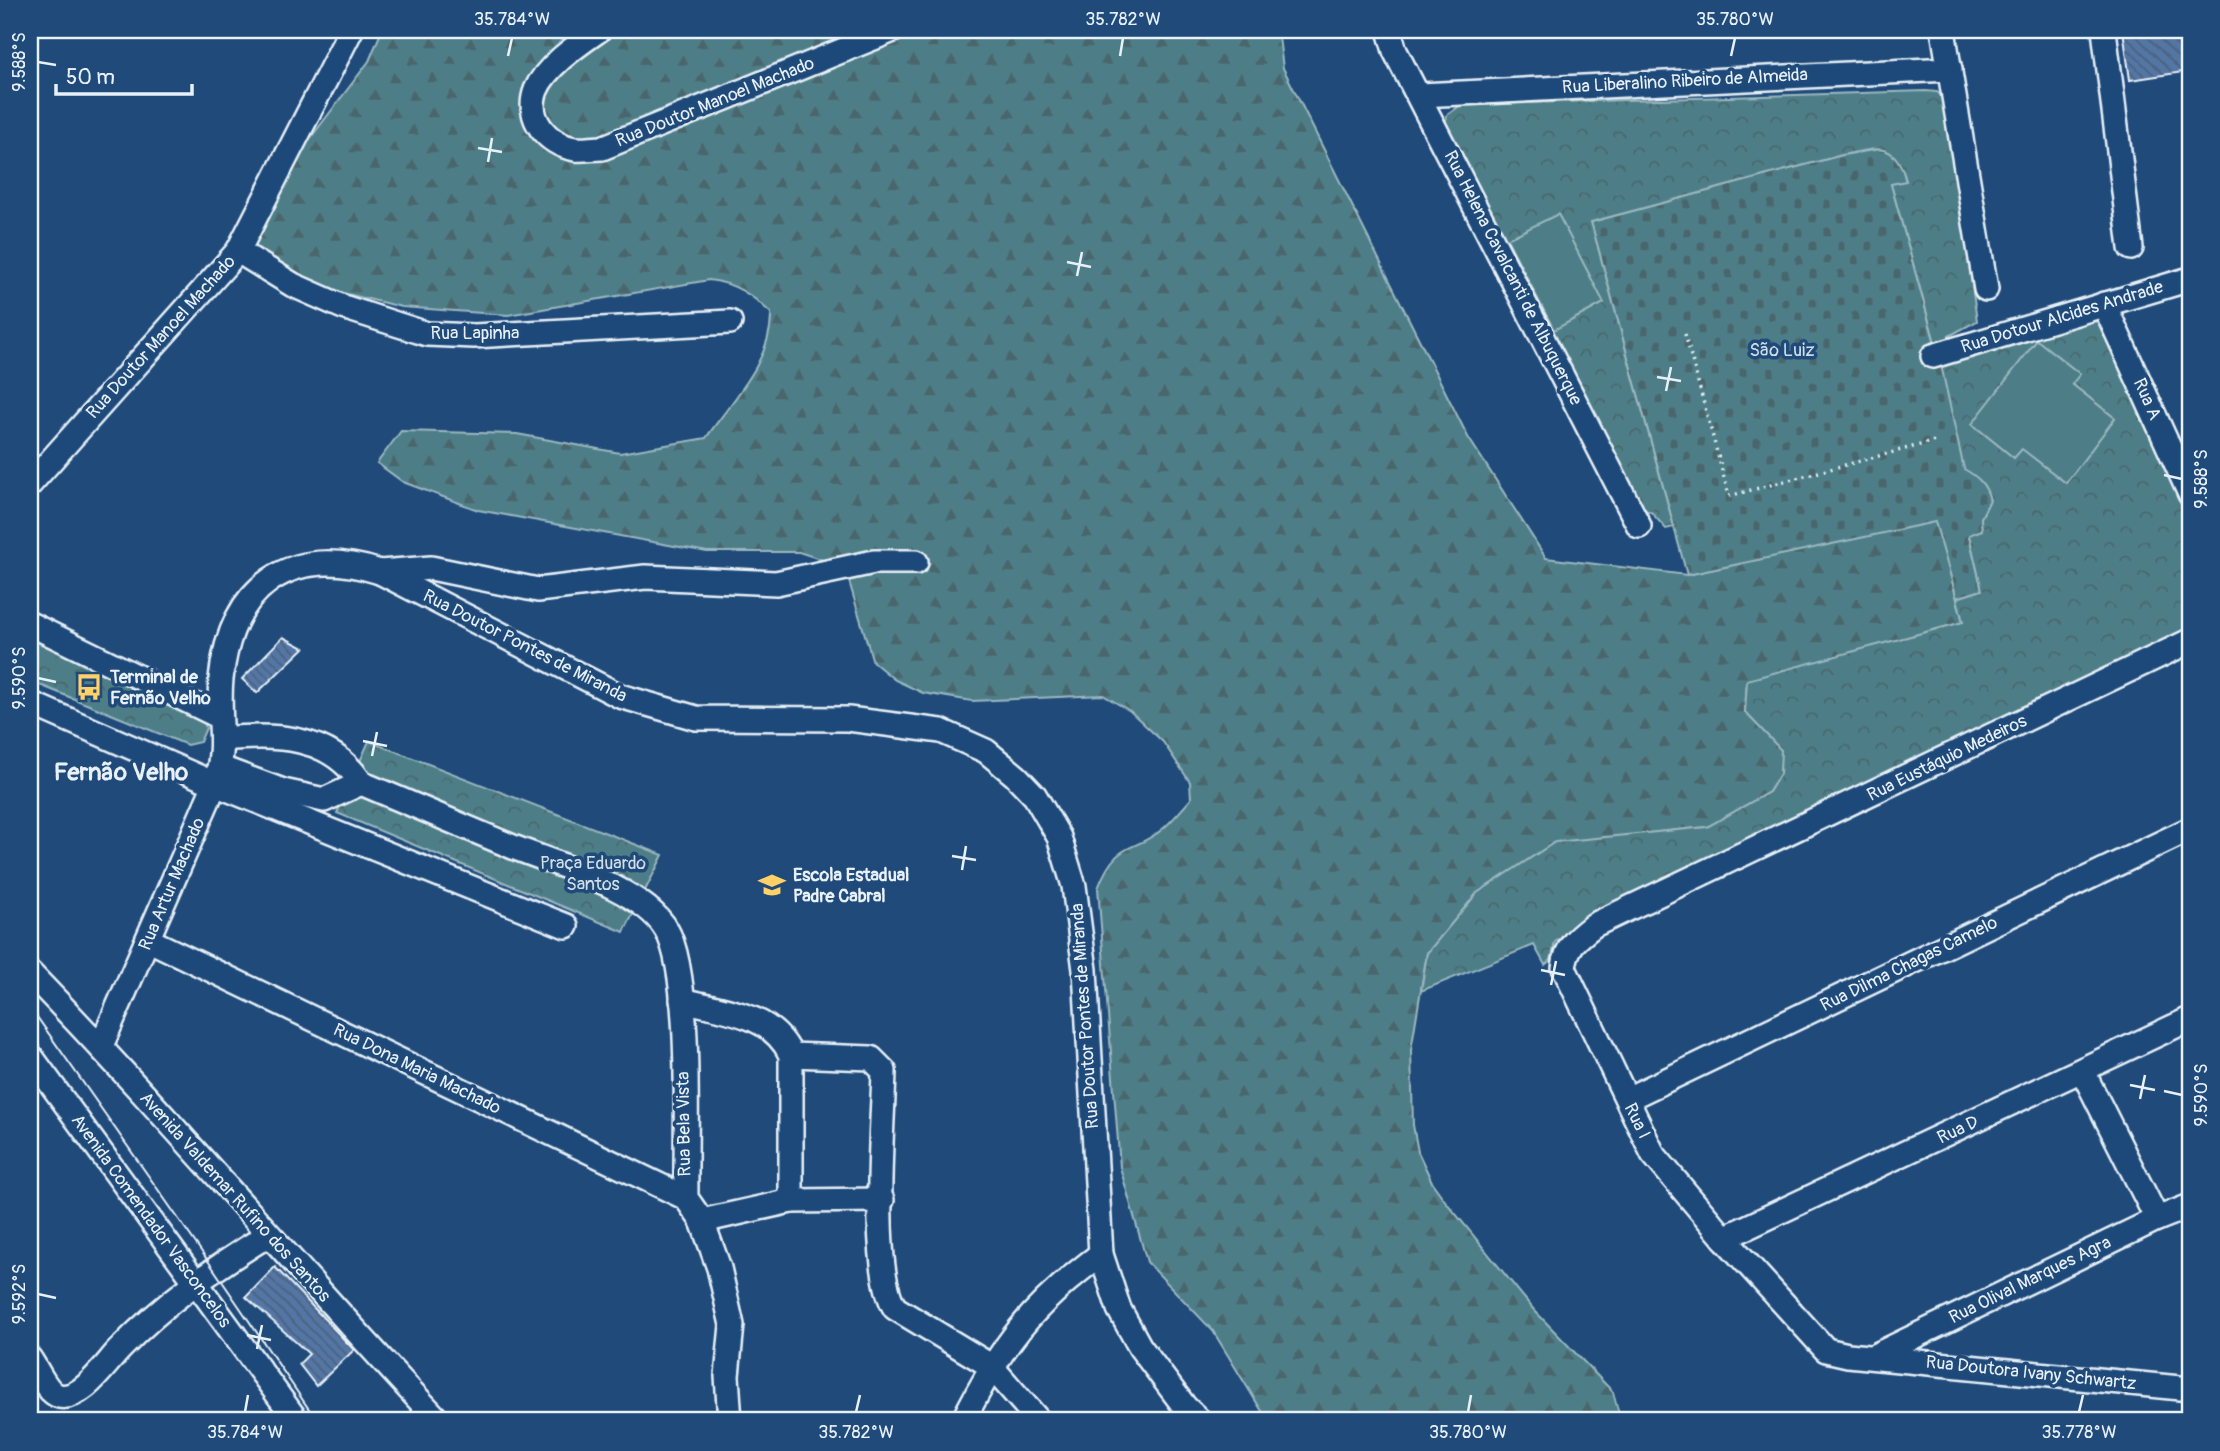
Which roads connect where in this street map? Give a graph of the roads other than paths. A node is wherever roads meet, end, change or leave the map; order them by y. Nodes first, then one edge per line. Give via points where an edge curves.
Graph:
1 (351, 30) edge
2 (599, 30) edge
3 (892, 30) edge
4 (1389, 30) edge
5 (1943, 30) edge
6 (2104, 30) edge
7 (1950, 69) junction
8 (1420, 95) junction
9 (2131, 248) dead end
10 (238, 251) junction
11 (2190, 279) edge
12 (1986, 289) dead end
13 (2104, 304) junction
14 (730, 322) dead end
15 (1933, 355) dead end
16 (30, 484) edge
17 (2190, 494) edge
18 (1639, 526) dead end
19 (916, 562) dead end
20 (380, 572) junction
21 (30, 624) edge
22 (2190, 641) edge
23 (30, 703) edge
24 (222, 728) junction
25 (218, 776) junction
26 (361, 783) junction
27 (2190, 829) edge
28 (1703, 875) joint
29 (566, 926) dead end
30 (149, 940) junction
31 (30, 973) edge
32 (682, 1000) junction
33 (2190, 1019) edge
34 (101, 1046) junction
35 (30, 1055) edge
36 (791, 1055) junction
37 (2083, 1072) junction
38 (1627, 1099) junction
39 (686, 1198) junction
40 (882, 1200) junction
41 (792, 1201) junction
42 (2187, 1209) edge
43 (2157, 1219) junction
44 (702, 1221) junction
45 (268, 1235) junction
46 (1724, 1238) junction
47 (1101, 1254) junction
48 (193, 1282) junction
49 (1872, 1357) junction
50 (30, 1359) edge
51 (990, 1366) junction
52 (2190, 1389) edge
53 (729, 1412) edge
54 (297, 1421) edge
55 (439, 1421) edge
56 (744, 1421) edge
57 (962, 1421) edge
58 (1039, 1421) edge
59 (1200, 1421) edge

1 - 10 street, Rua Doutor Manoel Machado
2 - 3 street, Rua Doutor Manoel Machado via 565,55 537,89 533,110 541,131 575,149 602,148
4 - 8 street, Rua Helena Cavalcanti de Albuquerque via 1395,51
5 - 7 street
6 - 9 street
7 - 8 street, Rua Liberalino Ribeiro de Almeida
7 - 12 street
8 - 18 street, Rua Helena Cavalcanti de Albuquerque
10 - 14 street, Rua Lapinha via 293,285 426,334 474,336
10 - 16 street, Rua Doutor Manoel Machado
11 - 13 street, Rua Dotour Alcides Andrade
13 - 15 street, Rua Dotour Alcides Andrade
13 - 17 street, Rua A
19 - 20 street, Rua Doutor Pontes de Miranda via 874,562 776,583 645,577 538,590 431,568
20 - 24 street, Rua Doutor Pontes de Miranda via 350,562 311,562 275,574 253,596 229,636 221,678
20 - 47 street, Rua Doutor Pontes de Miranda via 620,696 696,718 848,719 941,730 986,751 1016,776 1035,796 1059,837 1074,886 1085,970
21 - 24 street
22 - 28 street, Rua Eustáquio Medeiros
23 - 25 street
24 - 25 street, Rua Artur Machado
24 - 26 street via 315,746 350,766
25 - 26 street via 324,800
25 - 29 street
25 - 30 street, Rua Artur Machado
26 - 32 street, Rua Bela Vista via 592,877 645,907 666,928 677,961
27 - 38 street, Rua Dilma Chagas Camelo
28 - 38 street, Rua I via 1594,925 1571,943 1565,955 1564,968 1572,990
30 - 34 street, Rua Artur Machado
30 - 39 street, Rua Dona Maria Machado
31 - 34 street, Avenida Valdemar Rufino dos Santos
32 - 36 street via 771,1027
32 - 39 street, Rua Bela Vista
33 - 37 street, Rua D
34 - 45 street, Avenida Valdemar Rufino dos Santos
35 - 48 street, Avenida Comendador Vasconcelos
36 - 40 street via 871,1058 884,1071
36 - 41 street
37 - 43 street
37 - 46 street, Rua D
38 - 46 street, Rua I via 1653,1154
39 - 44 street, Rua Bela Vista
40 - 41 street
40 - 51 street via 887,1296 895,1308
41 - 44 street
42 - 43 street, Rua Olival Marques Agra
43 - 49 street, Rua Olival Marques Agra
44 - 53 street, Rua Bela Vista via 732,1325
45 - 48 street
45 - 55 street, Avenida Valdemar Rufino dos Santos
46 - 49 street, Rua I via 1826,1350
47 - 51 street via 1056,1287
47 - 59 street, Rua Doutor Pontes de Miranda via 1119,1309 1140,1347
48 - 50 street via 77,1394 61,1397 52,1393
48 - 54 street, Avenida Comendador Vasconcelos
49 - 52 street, Rua Doutora Ivany Schwartz
51 - 57 street
51 - 58 street
53 - 56 street, Rua Bela Vista

